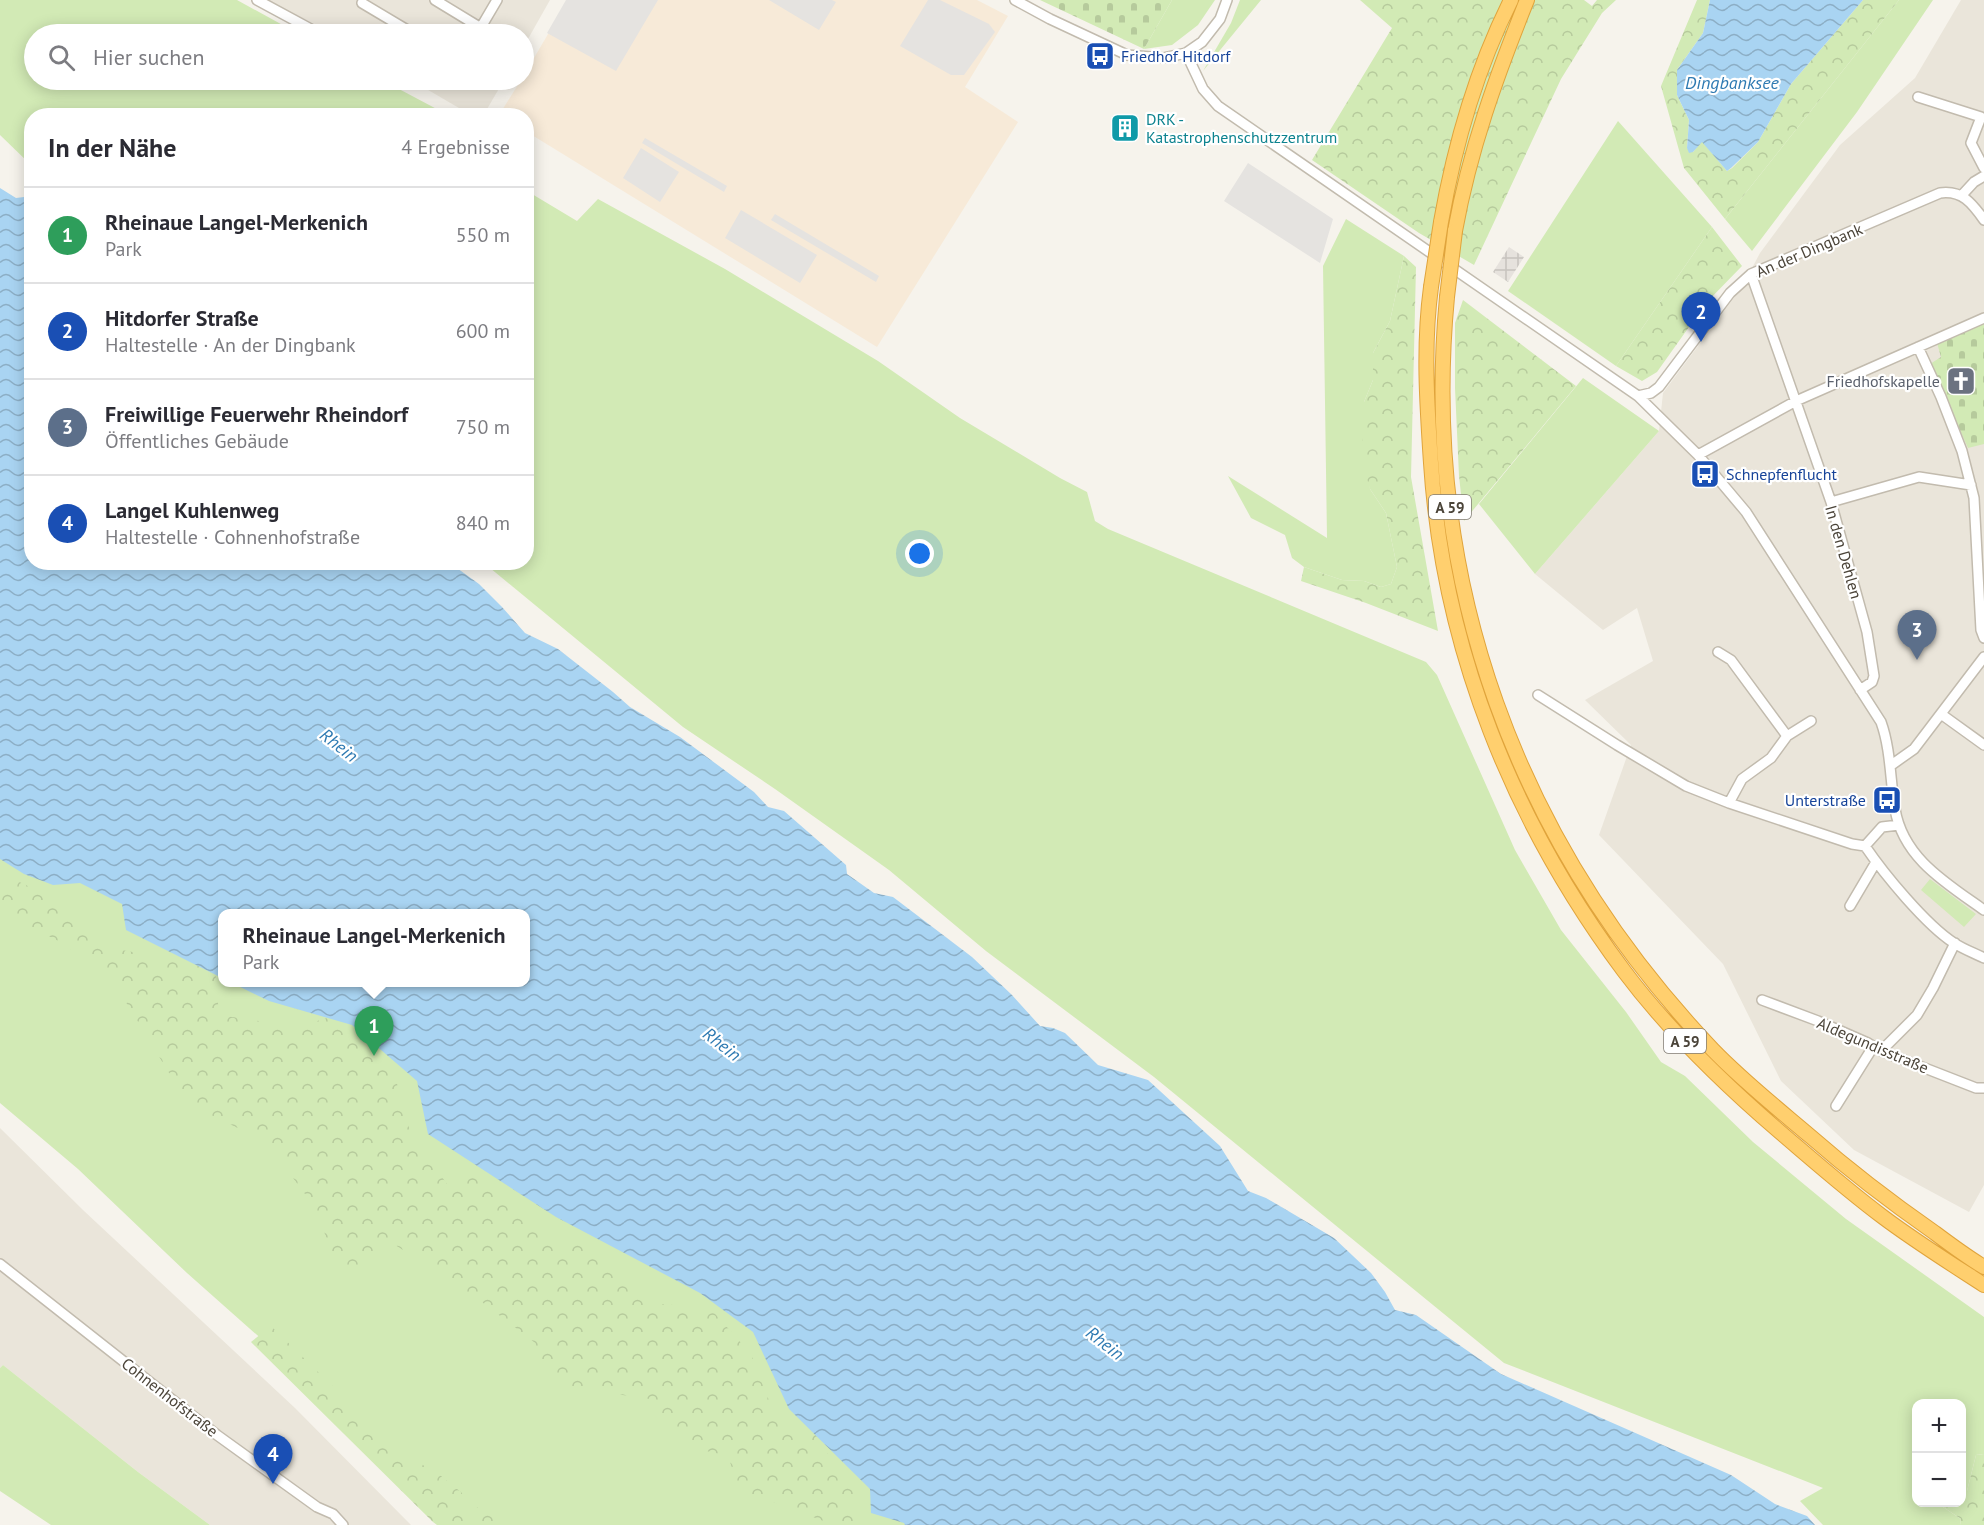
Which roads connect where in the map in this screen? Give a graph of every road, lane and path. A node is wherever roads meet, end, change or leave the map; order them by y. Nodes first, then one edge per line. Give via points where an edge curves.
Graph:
1 (257, 0) edge
2 (435, 0) edge
3 (496, 0) edge
4 (1015, 0) edge
5 (1227, 0) edge
6 (1504, 0) edge
7 (1511, 0) edge
8 (1527, 0) edge
9 (363, 3) dead end
10 (1503, 16) junction
11 (301, 24) edge
12 (398, 24) edge
13 (469, 24) edge
14 (483, 24) edge
15 (1186, 53) junction
16 (1918, 97) dead end
17 (1982, 118) edge
18 (1984, 168) edge
19 (1984, 176) edge
20 (1962, 195) junction
21 (1984, 220) edge
22 (1751, 274) junction
23 (1984, 318) edge
24 (1918, 347) junction
25 (1638, 396) junction
26 (1796, 401) junction
27 (1698, 455) junction
28 (1971, 485) junction
29 (1979, 497) edge
30 (1831, 502) junction
31 (1984, 638) edge
32 (1718, 652) dead end
33 (1984, 657) edge
34 (1860, 690) junction
35 (1538, 694) dead end
36 (1941, 714) junction
37 (1811, 721) dead end
38 (1787, 736) junction
39 (1984, 745) edge
40 (1890, 766) junction
41 (1729, 803) junction
42 (1899, 825) junction
43 (1865, 846) junction
44 (1876, 862) junction
45 (1850, 906) dead end
46 (1984, 909) edge
47 (1955, 943) junction
48 (1984, 958) edge
49 (1762, 1000) dead end
50 (1877, 1049) junction
51 (1984, 1088) edge
52 (1836, 1106) dead end
53 (0, 1264) edge
54 (1984, 1267) edge
55 (1984, 1285) edge
56 (343, 1525) edge

1 - 11 street
2 - 13 street
3 - 14 street
4 - 15 street via 1127,55 1163,58
5 - 15 street via 1220,19 1202,42
6 - 10 highway
7 - 10 highway, A 59
8 - 54 highway, A 59, bridge via 1485,108 1461,201 1447,297 1442,370 1453,536 1485,674 1524,774 1567,858 1655,984 1715,1052 1782,1113 1900,1209
9 - 12 street
10 - 55 highway, A 59, bridge via 1485,59 1446,194 1426,336 1433,498 1442,564 1483,714 1513,787 1556,870 1626,973 1677,1033 1726,1085 1813,1160 1883,1217
15 - 25 street via 1203,89 1218,106
16 - 17 street via 1952,103
17 - 18 street via 1971,143
19 - 20 street
20 - 21 street
20 - 22 street, An der Dingbank via 1940,193
22 - 25 street, An der Dingbank via 1730,293 1659,387
22 - 26 street, In den Dehlen
23 - 24 street
24 - 26 street
24 - 28 street via 1962,451
25 - 27 street
26 - 27 street
26 - 30 street, In den Dehlen
27 - 34 street via 1746,512
28 - 29 street
28 - 30 street via 1919,477
29 - 31 street
30 - 34 street, In den Dehlen via 1871,653 1874,676
32 - 38 street via 1731,660
33 - 36 street
34 - 40 street via 1881,722
35 - 41 street via 1686,786
36 - 39 street
36 - 40 street via 1914,749
37 - 38 street
38 - 41 street via 1771,758 1742,779
40 - 42 street
41 - 43 street
42 - 43 street via 1882,827
42 - 46 street via 1926,867
43 - 44 street
44 - 45 street
44 - 47 street via 1937,929
47 - 48 street
47 - 50 street via 1917,1015
49 - 50 street, Aldegundisstraße
50 - 51 street, Aldegundisstraße
50 - 52 street
53 - 56 street, Cohnenhofstraße via 220,1437 317,1507 333,1514

